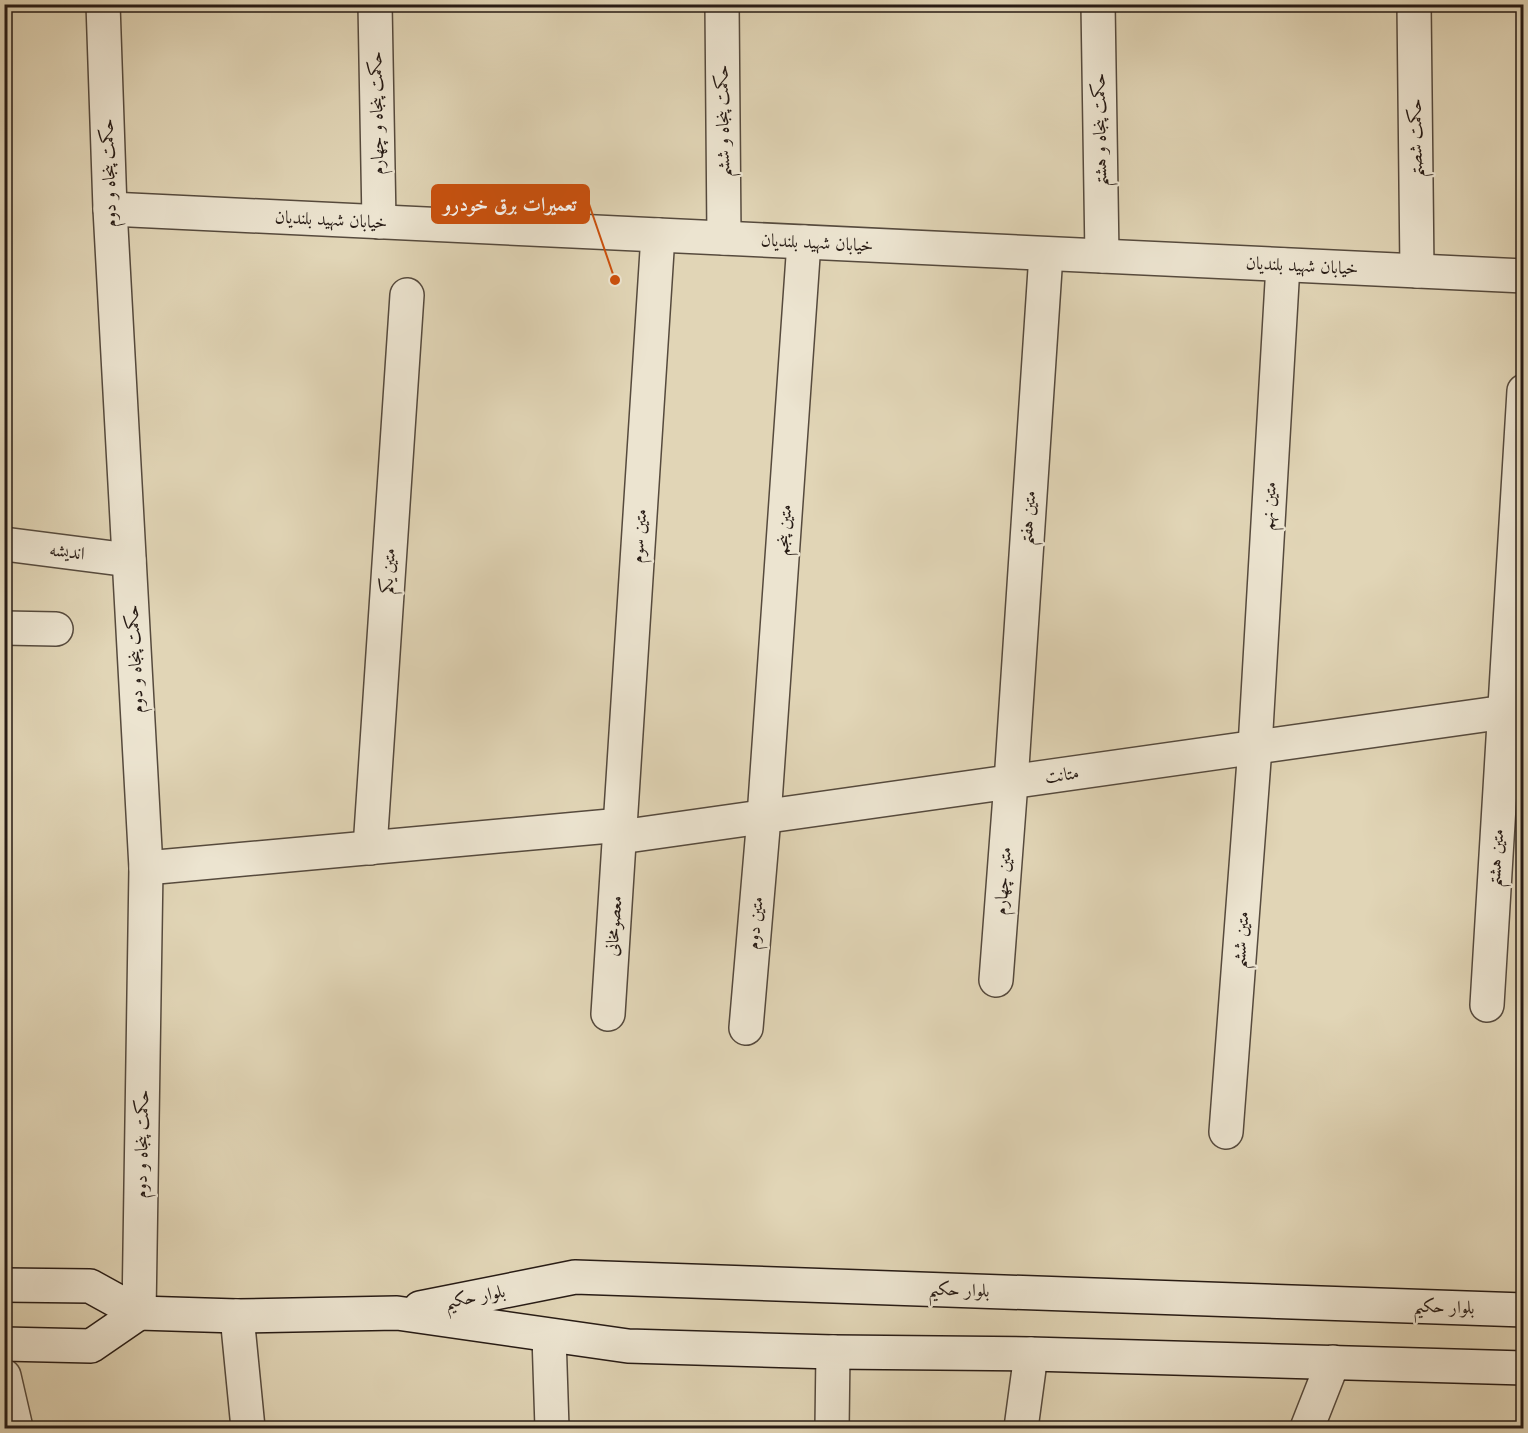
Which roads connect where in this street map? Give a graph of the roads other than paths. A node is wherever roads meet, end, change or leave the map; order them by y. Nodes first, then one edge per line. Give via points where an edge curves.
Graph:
1 (103, 4) edge
2 (375, 4) edge
3 (722, 4) edge
4 (1098, 4) edge
5 (1414, 4) edge
6 (110, 210) junction
7 (379, 222) junction
8 (658, 235) junction
9 (724, 238) junction
10 (804, 242) junction
11 (1046, 254) junction
12 (1102, 256) junction
13 (1283, 265) junction
14 (1417, 271) junction
15 (1524, 276) edge
16 (407, 295) dead end
17 (1524, 391) edge
18 (4, 544) edge
19 (129, 560) junction
20 (1517, 627) edge
21 (4, 628) edge
22 (56, 629) dead end
23 (1505, 712) junction
24 (1255, 747) junction
25 (1011, 782) junction
26 (764, 817) junction
27 (620, 831) junction
28 (370, 848) junction
29 (146, 868) junction
30 (996, 980) dead end
31 (1487, 1005) dead end
32 (608, 1014) dead end
33 (746, 1028) dead end
34 (1227, 1132) dead end
35 (4, 1285) edge
36 (1524, 1310) edge
37 (397, 1312) junction
38 (140, 1313) junction
39 (237, 1316) junction
40 (549, 1336) junction
41 (4, 1344) edge
42 (833, 1352) junction
43 (1031, 1354) junction
44 (1333, 1362) junction
45 (1524, 1368) edge
46 (4, 1376) edge
47 (16, 1428) edge
48 (248, 1428) edge
49 (552, 1428) edge
50 (832, 1428) edge
51 (1021, 1428) edge
52 (1307, 1428) edge

1 - 6 street, حکمت پنجاه و دوم
2 - 7 street, حکمت پنجاه و چهارم
3 - 9 street, حکمت پنجاه و ششم
4 - 12 street, حکمت پنجاه و هشتم
5 - 14 street, حکمت شصتم
6 - 7 street, خیابان شهید بلندیان
6 - 19 street, حکمت پنجاه و دوم
7 - 8 street, خیابان شهید بلندیان
8 - 9 street, خیابان شهید بلندیان
8 - 27 street, متین سوم
9 - 10 street, خیابان شهید بلندیان
10 - 11 street, خیابان شهید بلندیان
10 - 26 street, متین پنجم
11 - 12 street, خیابان شهید بلندیان
11 - 25 street, متین هفتم
12 - 13 street, خیابان شهید بلندیان
13 - 14 street, خیابان شهید بلندیان
13 - 24 street, متین نهم
14 - 15 street, خیابان شهید بلندیان
16 - 28 street, متین یکم
17 - 20 street, متین هشتم
18 - 19 street, اندیشه
19 - 29 street, حکمت پنجاه و دوم
20 - 23 street, متین هشتم
21 - 22 street
23 - 24 street, متانت
23 - 31 street, متین هشتم
24 - 25 street, متانت
24 - 34 street, متین ششم
25 - 26 street, متانت
25 - 30 street, متین چهارم
26 - 27 street, متانت
26 - 33 street, متین دوم
27 - 28 street, متانت
27 - 32 street, معصومخانی
28 - 29 street, متانت
29 - 38 street, حکمت پنجاه و دوم
35 - 38 street, بلوار حکیم via 90,1286
36 - 37 street, بلوار حکیم via 574,1277
37 - 39 street, بلوار حکیم
37 - 40 street, بلوار حکیم
38 - 39 street, بلوار حکیم
38 - 41 street via 90,1346
39 - 48 street
40 - 42 street, بلوار حکیم via 628,1346
40 - 49 street
42 - 43 street, بلوار حکیم
42 - 50 street
43 - 44 street, بلوار حکیم
43 - 51 street
44 - 45 street, بلوار حکیم
44 - 52 street
46 - 47 street

